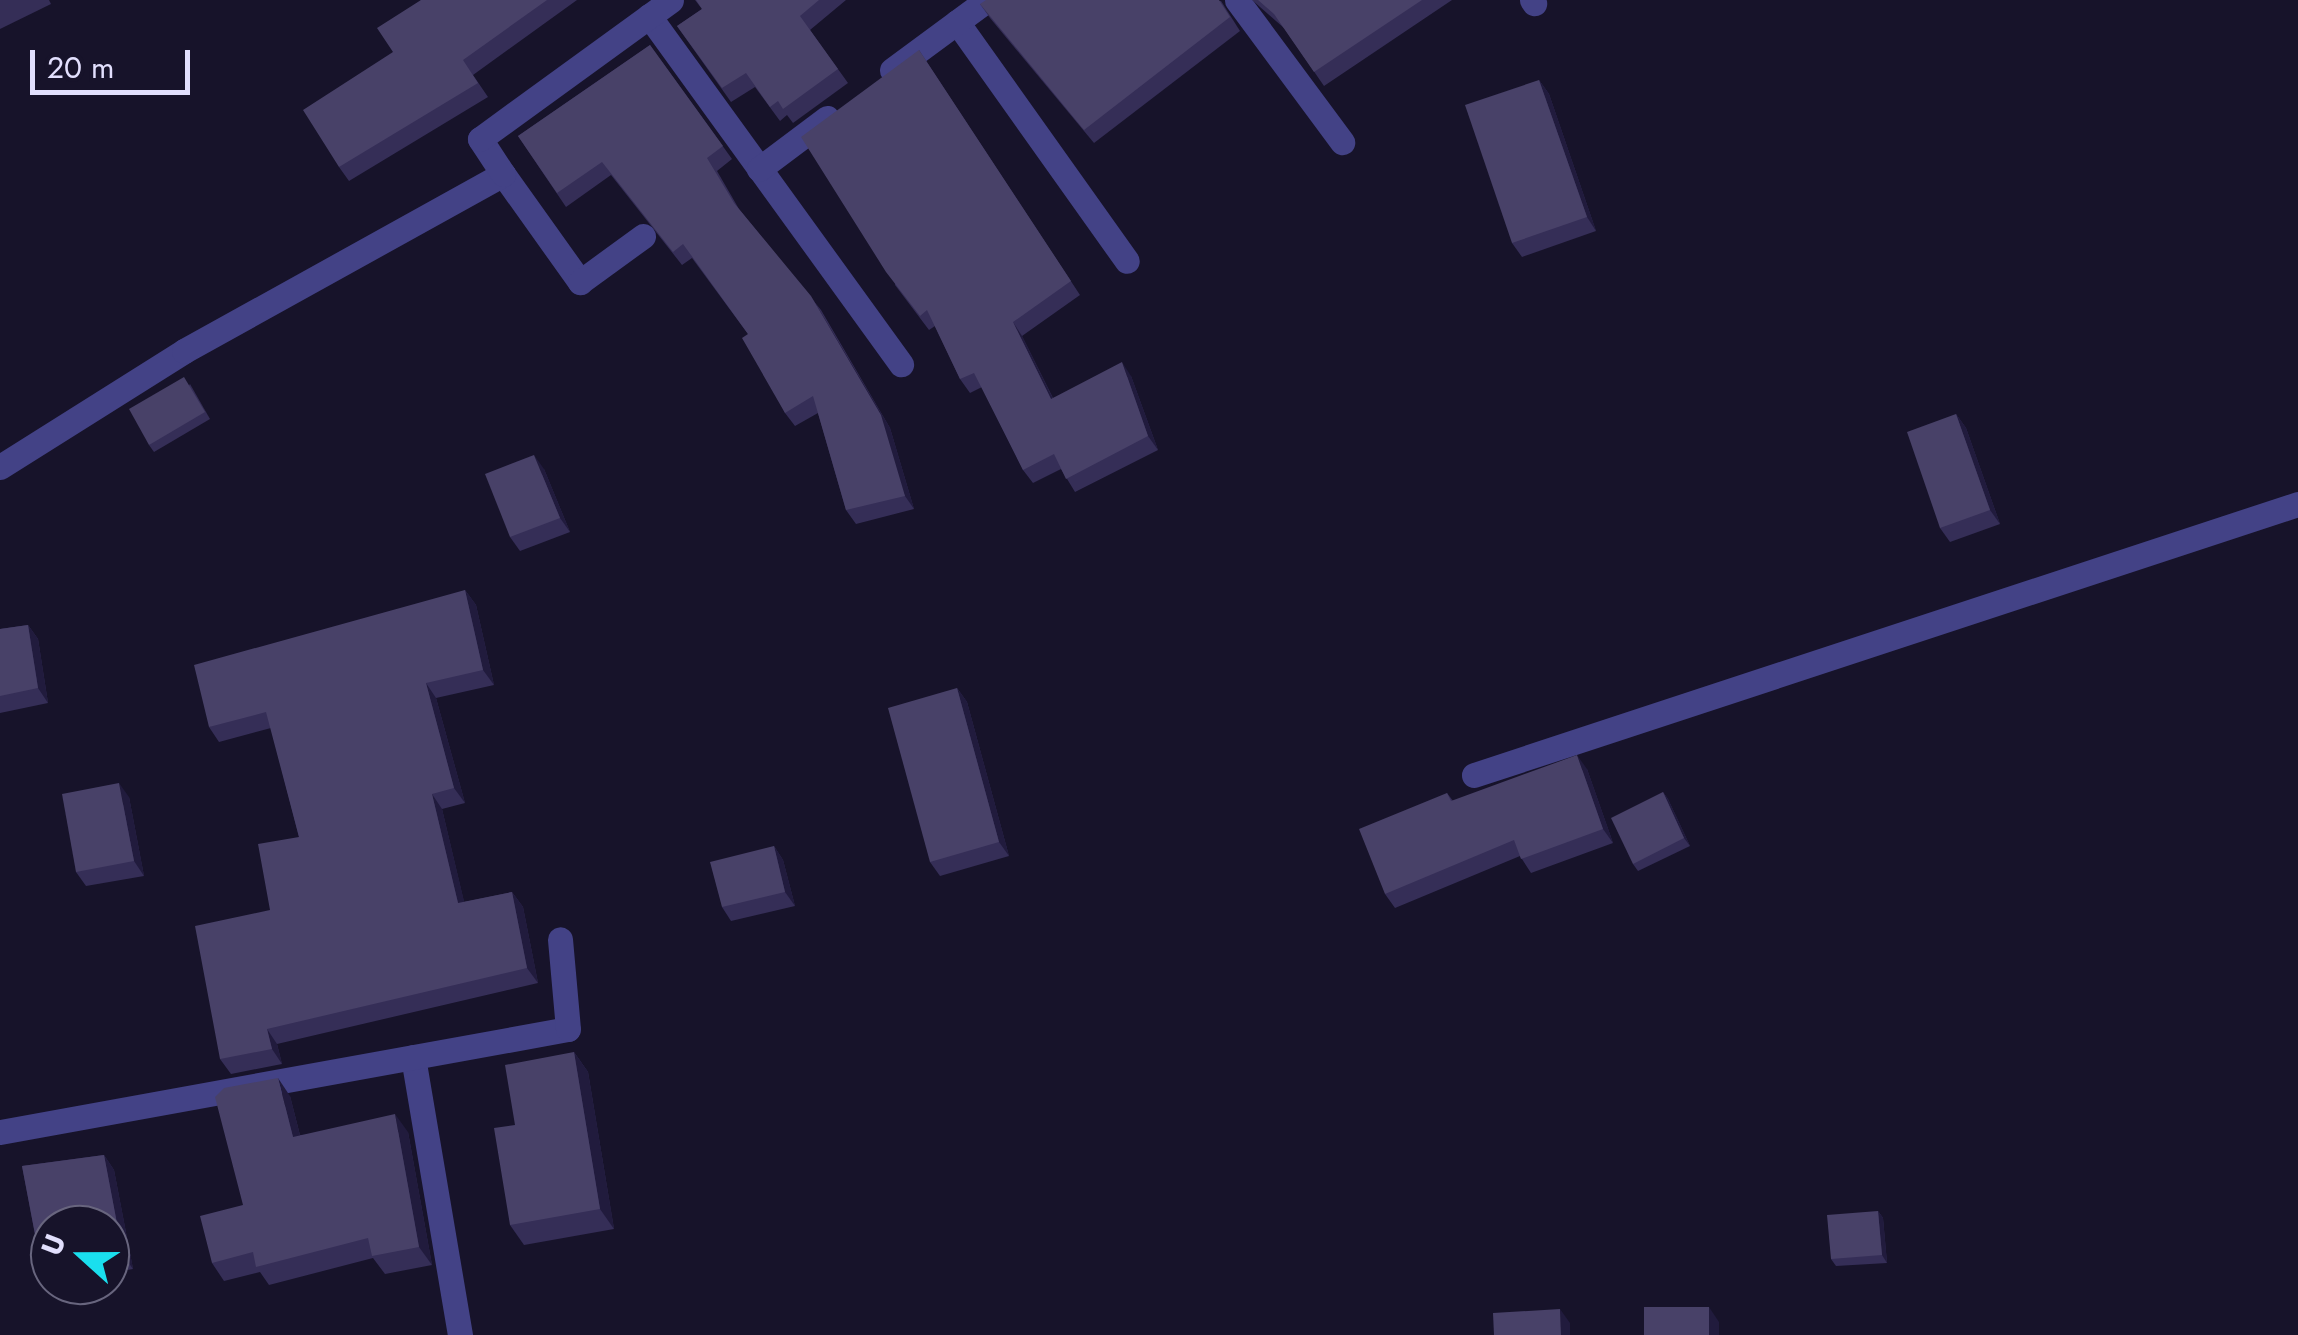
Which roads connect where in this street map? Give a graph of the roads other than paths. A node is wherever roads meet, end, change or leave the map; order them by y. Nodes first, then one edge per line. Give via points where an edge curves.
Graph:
1 (671, 0) edge
2 (987, 0) edge
3 (1237, 0) edge
4 (649, 16) junction
5 (957, 22) junction
6 (1342, 142) dead end
7 (759, 168) junction
8 (503, 174) junction
9 (644, 236) edge
10 (1128, 260) dead end
11 (901, 364) dead end
12 (0, 467) edge
13 (2298, 504) edge
14 (1474, 774) dead end
15 (560, 939) dead end
16 (414, 1057) junction
17 (0, 1132) edge
18 (460, 1335) edge

1 - 4 street
2 - 5 street
3 - 6 street
4 - 7 street
4 - 8 street via 480,139
5 - 7 street
5 - 10 street
7 - 11 street
8 - 9 street via 580,282
8 - 12 street
13 - 14 street
15 - 16 street via 568,1029
16 - 17 street
16 - 18 street

